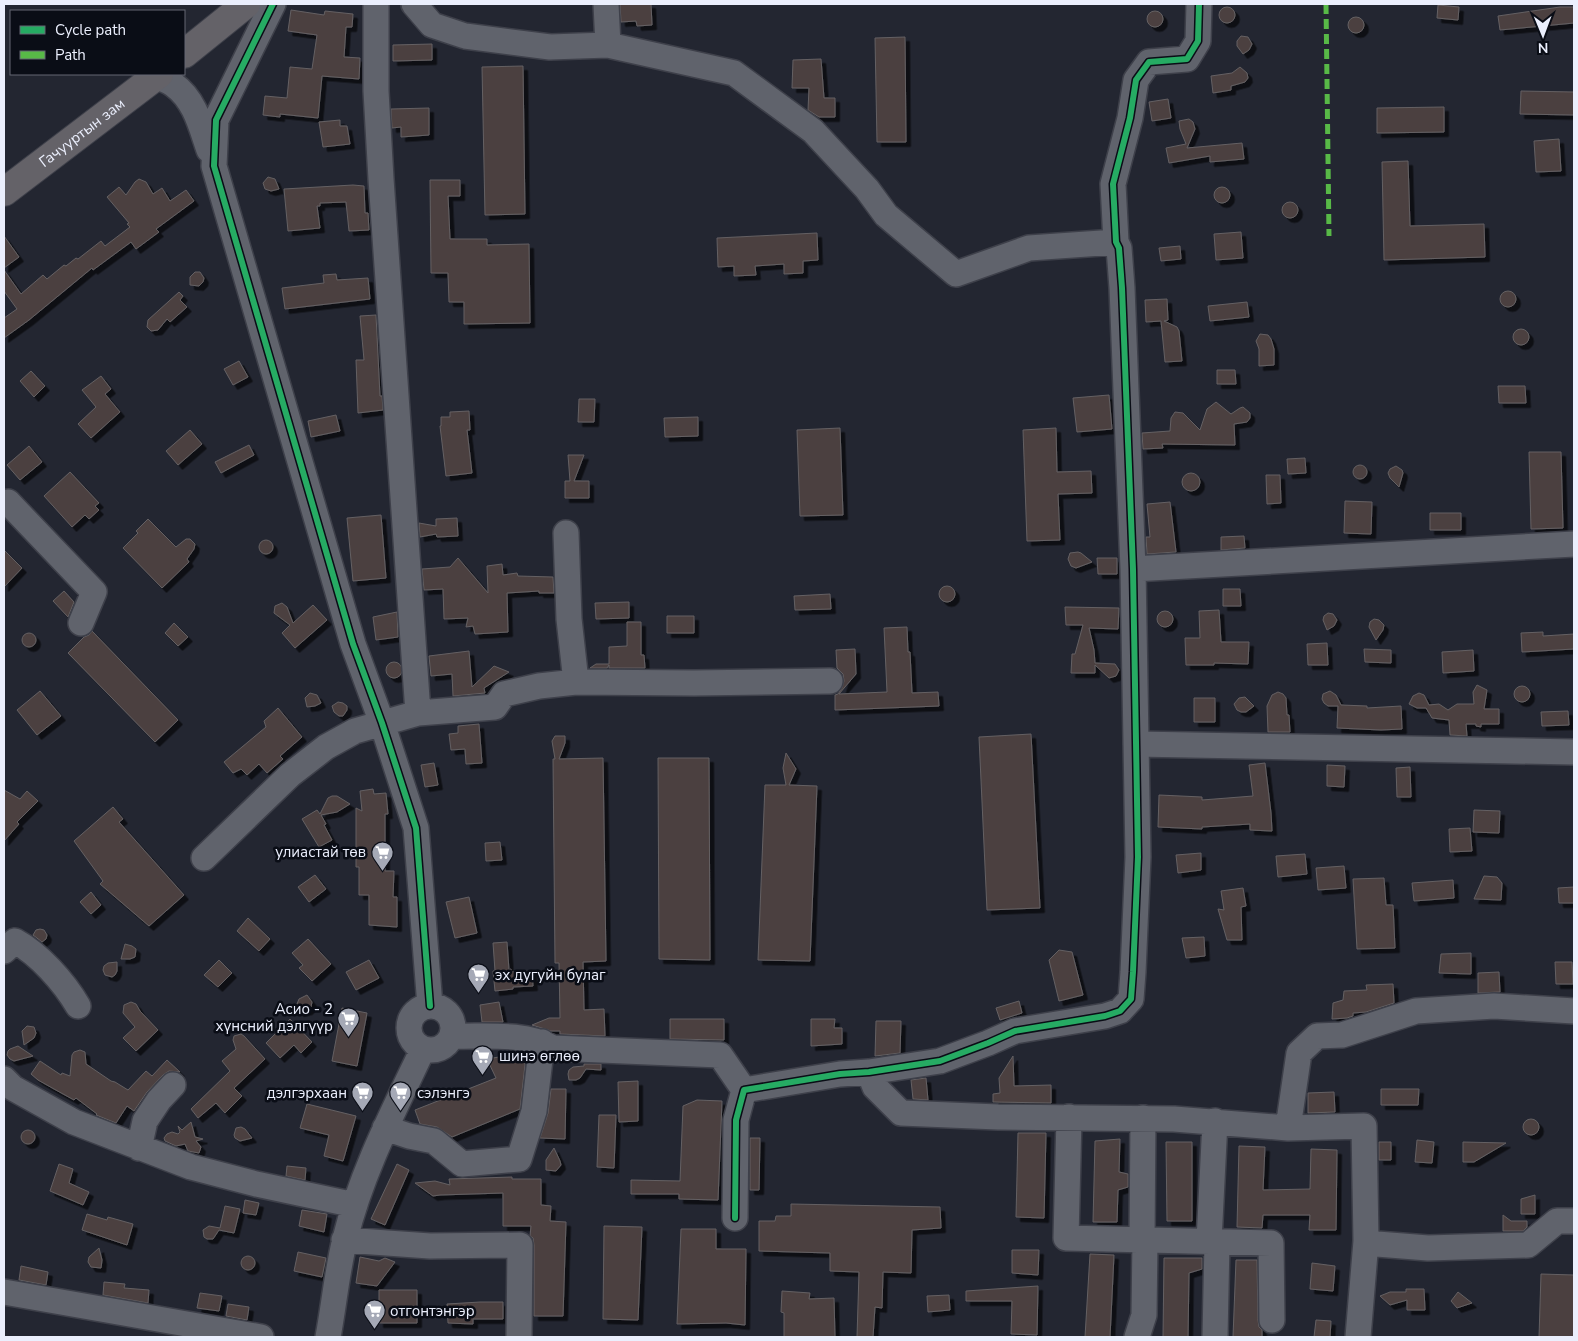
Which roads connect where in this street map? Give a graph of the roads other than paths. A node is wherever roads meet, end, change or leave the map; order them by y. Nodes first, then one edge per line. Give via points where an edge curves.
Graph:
1 (246, 4) edge
2 (273, 4) edge
3 (376, 4) edge
4 (414, 4) edge
5 (606, 4) edge
6 (1199, 4) edge
7 (608, 45) junction
8 (185, 53) edge
9 (158, 75) edge
10 (214, 166) junction
11 (4, 192) edge
12 (1116, 242) junction
13 (5, 502) edge
14 (566, 533) dead end
15 (1574, 544) edge
16 (1133, 569) junction
17 (81, 623) dead end
18 (830, 681) dead end
19 (576, 682) junction
20 (418, 712) junction
21 (382, 723) junction
22 (1136, 744) junction
23 (1574, 752) edge
24 (204, 858) dead end
25 (4, 951) edge
26 (78, 1006) dead end
27 (430, 1006) junction
28 (1574, 1011) edge
29 (452, 1036) junction
30 (542, 1042) junction
31 (423, 1050) junction
32 (870, 1072) junction
33 (4, 1079) edge
34 (173, 1086) dead end
35 (744, 1090) junction
36 (1069, 1117) junction
37 (1143, 1118) junction
38 (1215, 1121) junction
39 (385, 1128) junction
40 (1288, 1128) junction
41 (139, 1148) junction
42 (355, 1205) junction
43 (735, 1218) dead end
44 (1574, 1221) edge
45 (344, 1240) junction
46 (1143, 1240) junction
47 (1213, 1241) junction
48 (1366, 1241) junction
49 (4, 1292) edge
50 (1272, 1320) dead end
51 (261, 1337) edge
52 (328, 1337) edge
53 (519, 1337) edge
54 (1137, 1337) edge
55 (1214, 1337) edge
56 (1358, 1337) edge

1 - 8 main road
2 - 10 street via 216,120
3 - 20 street via 381,179
4 - 7 street via 432,24 465,36 550,47
5 - 7 street
6 - 12 street via 1198,41 1187,59 1149,62 1136,80 1113,184
7 - 12 street via 734,73 813,131 867,189 886,215 956,274 1029,248
9 - 10 street via 174,85 191,103
9 - 11 main road, Гачууртын зам
10 - 21 street via 350,635
12 - 16 street via 1122,288
13 - 17 street via 94,592
14 - 19 street via 569,619
15 - 16 street
16 - 22 street
18 - 19 street
19 - 20 street via 504,694 495,706
20 - 21 street
21 - 24 street via 355,731 326,747 290,775
21 - 27 street via 416,828
22 - 23 street
22 - 32 street via 1138,858 1131,1000 1120,1012 1015,1031 940,1061
25 - 26 street via 15,941 23,945 72,995
27 - 29 street via 447,1012 454,1028
27 - 31 street via 422,1008 410,1020 411,1038
28 - 40 street via 1494,1006 1416,1011 1342,1034 1317,1036 1299,1053
29 - 30 street via 522,1038
29 - 31 street via 441,1049
30 - 35 street via 553,1048 720,1055
30 - 39 street via 534,1111 520,1159 462,1164 434,1141
31 - 39 street
32 - 35 street
32 - 36 street via 875,1088 901,1113
33 - 41 street via 13,1088 74,1122
34 - 41 street via 145,1121
35 - 43 street via 736,1120
36 - 37 street
36 - 46 street via 1066,1238
37 - 38 street
37 - 46 street
38 - 40 street
38 - 47 street
39 - 42 street
40 - 48 street via 1364,1126
41 - 42 street via 191,1167
42 - 45 street
44 - 48 street via 1557,1221 1528,1245 1428,1248
45 - 52 street
45 - 53 street via 430,1246 520,1245
46 - 47 street
46 - 54 street via 1144,1315
47 - 50 street via 1272,1243
47 - 55 street
48 - 56 street
49 - 51 street

